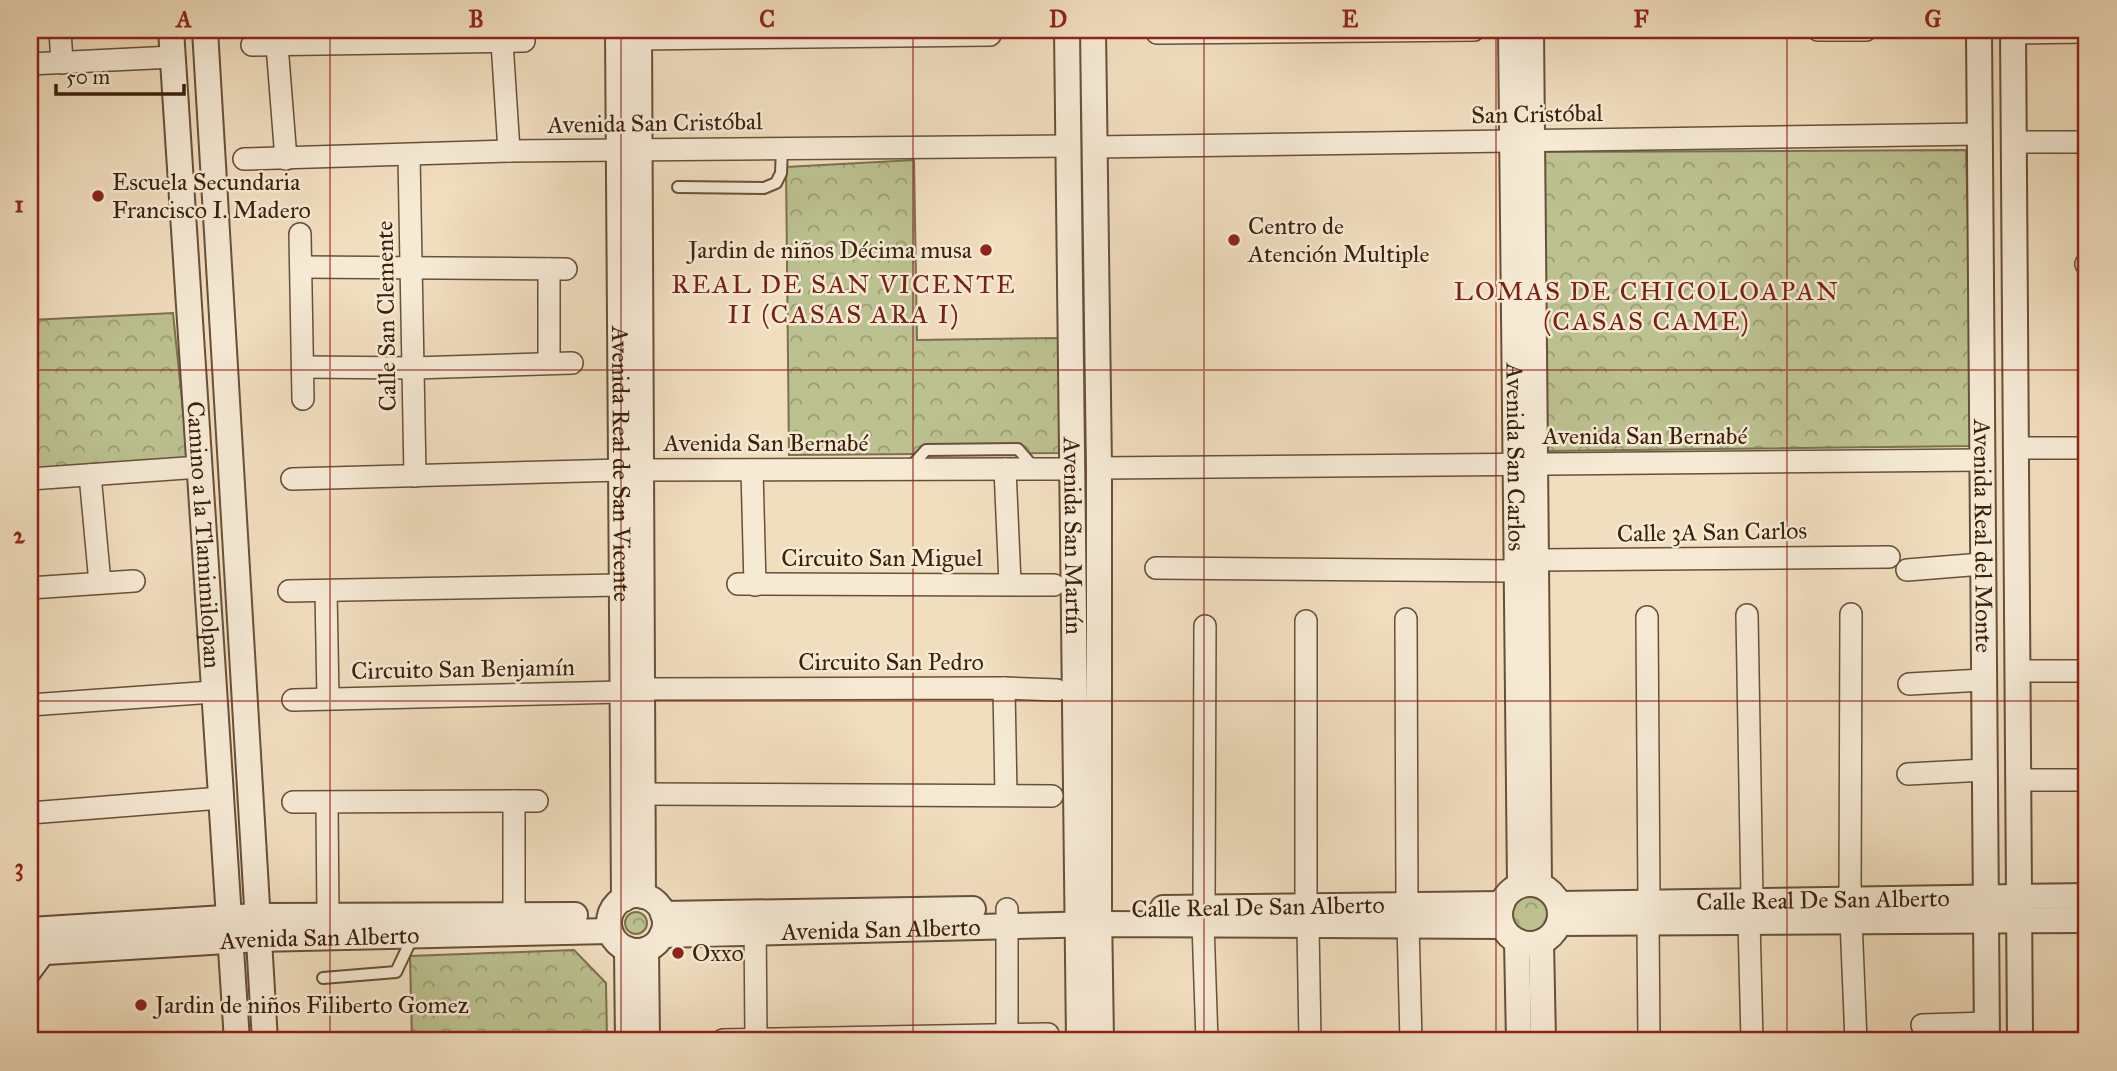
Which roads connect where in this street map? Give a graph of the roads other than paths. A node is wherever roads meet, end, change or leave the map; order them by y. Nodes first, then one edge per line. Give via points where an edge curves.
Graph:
1 (60, 30) edge
2 (172, 30) edge
3 (205, 30) edge
4 (1068, 30) edge
5 (1093, 30) edge
6 (1474, 30) edge
7 (1511, 30) edge
8 (1531, 30) edge
9 (1818, 30) edge
10 (1866, 30) edge
11 (1979, 30) edge
12 (2012, 31) edge
13 (955, 32) edge
14 (2087, 32) edge
15 (632, 33) edge
16 (1157, 33) dead end
17 (990, 35) dead end
18 (524, 41) dead end
19 (502, 42) junction
20 (252, 45) dead end
21 (277, 45) junction
22 (173, 57) junction
23 (62, 63) junction
24 (30, 64) edge
25 (1980, 134) junction
26 (1522, 141) junction
27 (2013, 142) junction
28 (2087, 142) edge
29 (1068, 146) junction
30 (1095, 147) junction
31 (782, 148) junction
32 (509, 151) junction
33 (628, 151) junction
34 (409, 156) junction
35 (244, 159) dead end
36 (286, 159) junction
37 (678, 187) dead end
38 (300, 234) dead end
39 (412, 266) junction
40 (301, 267) junction
41 (549, 363) junction
42 (572, 363) dead end
43 (303, 367) junction
44 (414, 368) junction
45 (303, 399) dead end
46 (2015, 448) junction
47 (2087, 448) edge
48 (1982, 460) junction
49 (1525, 463) junction
50 (200, 467) junction
51 (1072, 468) junction
52 (1098, 468) junction
53 (909, 469) junction
54 (1005, 469) junction
55 (1035, 469) junction
56 (631, 470) junction
57 (752, 470) junction
58 (90, 475) junction
59 (34, 476) edge
60 (415, 476) junction
61 (292, 479) dead end
62 (1889, 557) dead end
63 (1982, 564) junction
64 (1526, 566) junction
65 (1156, 568) dead end
66 (1908, 570) dead end
67 (134, 581) dead end
68 (100, 583) junction
69 (1010, 583) junction
70 (621, 585) junction
71 (1054, 585) dead end
72 (30, 588) edge
73 (289, 591) dead end
74 (326, 591) junction
75 (1851, 614) dead end
76 (1747, 615) dead end
77 (1647, 617) dead end
78 (1406, 619) dead end
79 (1306, 621) dead end
80 (1205, 626) dead end
81 (2018, 671) junction
82 (2087, 671) edge
83 (1983, 680) junction
84 (1909, 684) dead end
85 (1004, 688) junction
86 (632, 690) junction
87 (1057, 690) dead end
88 (213, 692) junction
89 (328, 698) junction
90 (293, 700) dead end
91 (30, 705) edge
92 (1985, 770) junction
93 (1908, 774) dead end
94 (2018, 780) junction
95 (2087, 780) edge
96 (643, 794) junction
97 (1006, 796) junction
98 (1052, 796) dead end
99 (221, 798) junction
100 (514, 801) junction
101 (537, 801) dead end
102 (293, 802) dead end
103 (327, 803) junction
104 (30, 813) edge
105 (1529, 885) junction
106 (2087, 897) edge
107 (2019, 909) junction
108 (1750, 910) junction
109 (1850, 910) junction
110 (1986, 910) junction
111 (1649, 911) junction
112 (1408, 914) junction
113 (1559, 914) junction
114 (514, 915) junction
115 (328, 916) junction
116 (1203, 916) junction
117 (1007, 917) junction
118 (1088, 917) junction
119 (1307, 917) junction
120 (2087, 920) edge
121 (755, 921) junction
122 (636, 923) junction
123 (1507, 924) junction
124 (257, 927) junction
125 (228, 929) junction
126 (30, 930) edge
127 (413, 935) junction
128 (1541, 942) junction
129 (41, 952) edge
130 (30, 978) edge
131 (323, 978) dead end
132 (1922, 1025) dead end
133 (1987, 1032) edge
134 (1007, 1034) junction
135 (1048, 1034) dead end
136 (756, 1039) junction
137 (723, 1040) edge
138 (237, 1041) edge
139 (265, 1041) edge
140 (628, 1041) edge
141 (647, 1041) edge
142 (1079, 1041) edge
143 (1101, 1041) edge
144 (1207, 1041) edge
145 (1310, 1041) edge
146 (1411, 1041) edge
147 (1519, 1041) edge
148 (1543, 1041) edge
149 (1649, 1041) edge
150 (1752, 1041) edge
151 (1856, 1041) edge
152 (2020, 1041) edge

1 - 23 street
2 - 22 street, Camino a la Tlamimilolpan
3 - 124 street, Camino a la Tlamimilolpan
4 - 29 street, Avenida San Martín
5 - 30 street, Avenida San Martín
6 - 16 street
7 - 26 street, Avenida San Carlos
8 - 26 street, Avenida San Carlos
9 - 10 street
11 - 25 street, Avenida Real del Monte
12 - 14 street
12 - 27 street, Avenida Real del Monte
13 - 15 street
13 - 17 street
15 - 33 street, Avenida Real de San Vicente
18 - 19 street
19 - 21 street
19 - 32 street
20 - 21 street
21 - 36 street
22 - 23 street
22 - 50 street, Camino a la Tlamimilolpan
23 - 24 street
25 - 26 street, San Cristóbal
25 - 48 street, Avenida Real del Monte
26 - 30 street, San Cristóbal
26 - 49 street, Avenida San Carlos
27 - 28 street
27 - 46 street, Avenida Real del Monte
29 - 31 street, Avenida San Cristóbal
29 - 51 street, Avenida San Martín
30 - 52 street, Avenida San Martín
31 - 33 street, Avenida San Cristóbal
31 - 37 lane via 776,184 764,188
32 - 33 street, Avenida San Cristóbal
32 - 34 street, Avenida San Cristóbal
33 - 56 street, Avenida Real de San Vicente
34 - 36 street, Avenida San Cristóbal
34 - 39 street, Calle San Clemente
35 - 36 street, Avenida San Cristóbal
38 - 40 street
39 - 40 street
39 - 41 street via 557,269
39 - 44 street, Calle San Clemente
40 - 43 street
41 - 42 street
41 - 44 street
43 - 44 street
43 - 45 street
44 - 60 street, Calle San Clemente
46 - 47 street
46 - 81 street, Avenida Real del Monte
48 - 49 street, Avenida San Bernabé
48 - 63 street, Avenida Real del Monte
49 - 52 street, Avenida San Bernabé
49 - 64 street, Avenida San Carlos
50 - 58 street
50 - 88 street, Camino a la Tlamimilolpan
51 - 55 street, Avenida San Bernabé
51 - 118 street, Avenida San Martín
52 - 118 street, Avenida San Martín
53 - 54 street, Avenida San Bernabé
53 - 55 lane via 926,450 1005,449 1018,449
53 - 57 street, Avenida San Bernabé
54 - 55 street, Avenida San Bernabé
54 - 69 street, Circuito San Miguel
56 - 57 street, Avenida San Bernabé
56 - 60 street, Avenida San Bernabé
56 - 70 street, Avenida Real de San Vicente
56 - 86 street, Avenida Real de San Vicente
57 - 69 street, Circuito San Miguel via 746,585
58 - 59 street
58 - 68 street
60 - 61 street, Avenida San Bernabé
62 - 64 street, Calle 3A San Carlos
63 - 66 street
63 - 83 street, Avenida Real del Monte
64 - 65 street, Calle 3A San Carlos
64 - 105 street, Avenida San Carlos
67 - 68 street
68 - 72 street
69 - 71 street
70 - 74 street
70 - 86 street, Avenida Real de San Vicente
73 - 74 street
74 - 89 street, Circuito San Benjamín
75 - 109 street
76 - 108 street
77 - 111 street
78 - 112 street
79 - 119 street
80 - 116 street
81 - 82 street
81 - 94 street, Avenida Real del Monte
83 - 84 street
83 - 92 street, Avenida Real del Monte
85 - 86 street, Circuito San Pedro
85 - 87 street
85 - 97 street, Circuito San Pedro
86 - 89 street, Circuito San Benjamín
86 - 96 street, Avenida Real de San Vicente
86 - 122 street, Avenida Real de San Vicente
88 - 91 street
88 - 99 street, Camino a la Tlamimilolpan
89 - 90 street
92 - 93 street
92 - 110 street, Avenida Real del Monte
94 - 95 street
94 - 107 street, Avenida Real del Monte
96 - 97 street
96 - 122 street, Avenida Real de San Vicente
97 - 98 street
99 - 104 street
99 - 125 street, Camino a la Tlamimilolpan
100 - 101 street
100 - 103 street
100 - 114 street
102 - 103 street
103 - 115 street
105 - 113 street via 1547,889
105 - 123 street via 1506,896
106 - 107 street, Calle Real De San Alberto
107 - 110 street, Calle Real De San Alberto
107 - 120 street, Calle Real De San Alberto
107 - 152 street, Avenida Real del Monte
108 - 109 street, Calle Real De San Alberto
108 - 111 street, Calle Real De San Alberto
108 - 150 street
109 - 110 street, Calle Real De San Alberto
109 - 151 street
110 - 133 street, Avenida Real del Monte
111 - 113 street, Calle Real De San Alberto
111 - 149 street
112 - 119 street, Calle Real De San Alberto
112 - 123 street, Calle Real De San Alberto
112 - 146 street
113 - 128 street via 1555,931
114 - 115 street, Avenida San Alberto
114 - 122 street, Avenida San Alberto
115 - 124 street, Avenida San Alberto
116 - 118 street, Calle Real De San Alberto
116 - 119 street, Calle Real De San Alberto
116 - 144 street
117 - 118 street, Avenida San Alberto
117 - 121 street, Avenida San Alberto
117 - 134 street
118 - 142 street, Avenida San Martín
118 - 143 street, Avenida San Martín
119 - 145 street
121 - 122 street, Avenida San Alberto
121 - 136 street
122 - 127 street, Avenida San Alberto
122 - 140 street, Avenida Real de San Vicente
122 - 141 street, Avenida Real de San Vicente
123 - 128 street via 1525,944
123 - 147 street
124 - 125 street, Avenida San Alberto
124 - 127 street, Avenida San Alberto
124 - 139 street, Camino a la Tlamimilolpan
125 - 126 street, Avenida San Alberto
125 - 129 street, Avenida San Alberto
125 - 138 street, Camino a la Tlamimilolpan
127 - 131 lane via 396,972
128 - 148 street
129 - 130 lane
132 - 133 street
134 - 135 street
134 - 136 street
136 - 137 street

